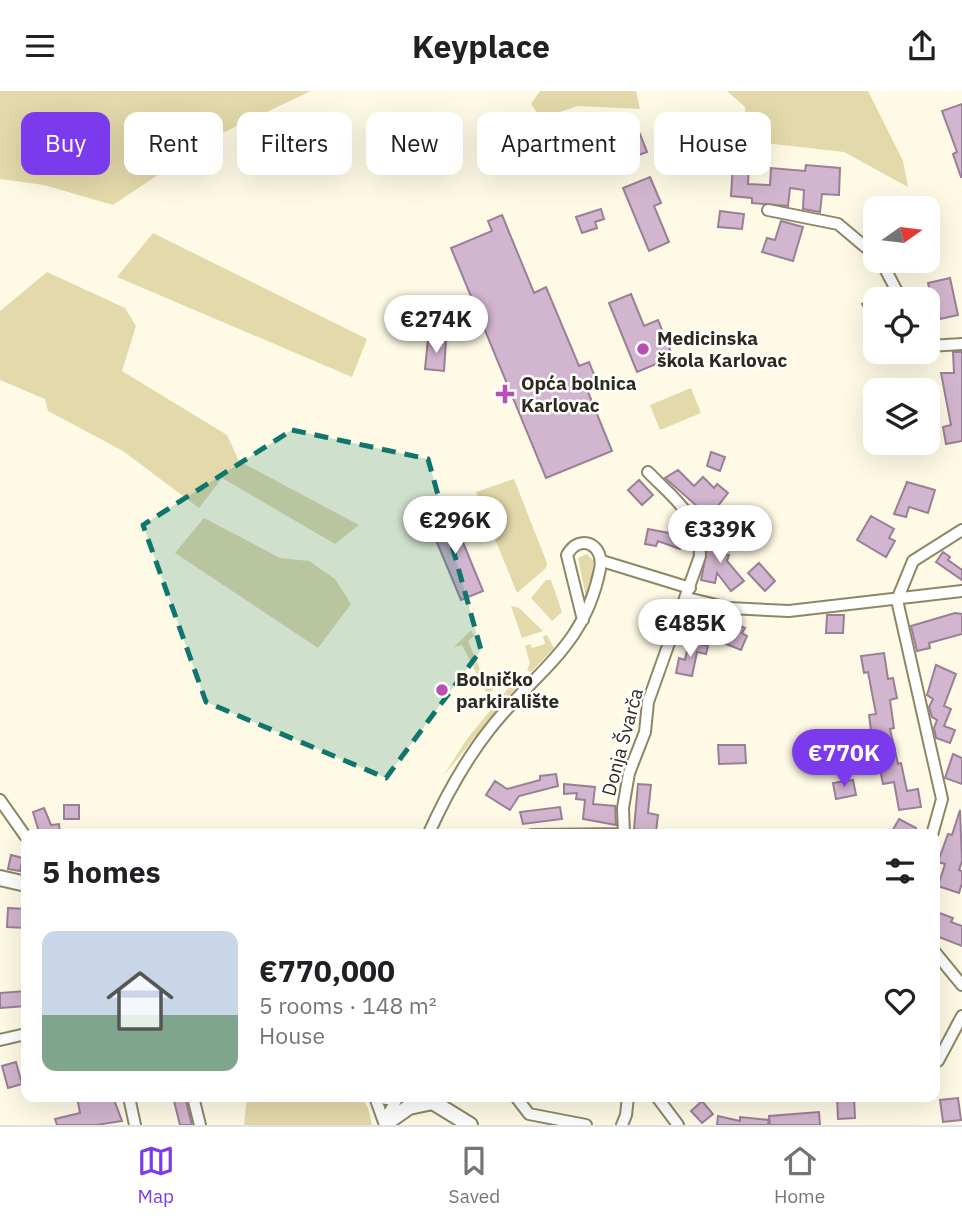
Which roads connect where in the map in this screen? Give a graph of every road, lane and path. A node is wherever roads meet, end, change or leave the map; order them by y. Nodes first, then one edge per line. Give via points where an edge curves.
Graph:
1 (768, 210) dead end
2 (863, 245) edge
3 (962, 344) edge
4 (940, 345) edge
5 (648, 472) dead end
6 (962, 530) edge
7 (602, 561) junction
8 (962, 591) edge
9 (688, 593) junction
10 (897, 600) junction
11 (583, 620) junction
12 (0, 800) edge
13 (431, 829) edge
14 (624, 829) edge
15 (934, 829) edge
16 (21, 830) edge
17 (0, 878) edge
18 (21, 883) edge
19 (940, 958) edge
20 (962, 985) edge
21 (962, 1016) edge
22 (21, 1035) edge
23 (0, 1040) edge
24 (940, 1057) edge
25 (130, 1102) edge
26 (194, 1102) edge
27 (377, 1102) edge
28 (394, 1102) edge
29 (428, 1102) edge
30 (434, 1102) edge
31 (520, 1102) edge
32 (627, 1102) edge
33 (661, 1102) edge
34 (388, 1124) edge
35 (135, 1125) edge
36 (200, 1125) edge
37 (470, 1125) edge
38 (586, 1125) edge
39 (622, 1125) edge
40 (678, 1125) edge

1 - 2 street via 838,224
3 - 4 street
5 - 9 street, Donja Švarča via 691,517 700,536 700,556
6 - 10 street via 914,562
7 - 9 street
7 - 11 street via 595,597
7 - 11 street via 598,550 581,542 567,555
8 - 10 street
9 - 10 street via 760,611
9 - 14 street, Donja Švarča via 648,702 645,732 629,773
10 - 15 street via 942,799
11 - 13 street via 553,664 476,747
12 - 16 street
17 - 18 main road
19 - 20 street
21 - 24 street
22 - 23 street
25 - 35 street
26 - 36 street
27 - 34 street
28 - 34 street
29 - 34 main road via 409,1107
30 - 37 main road
31 - 38 street via 529,1114
32 - 39 street
33 - 40 street

